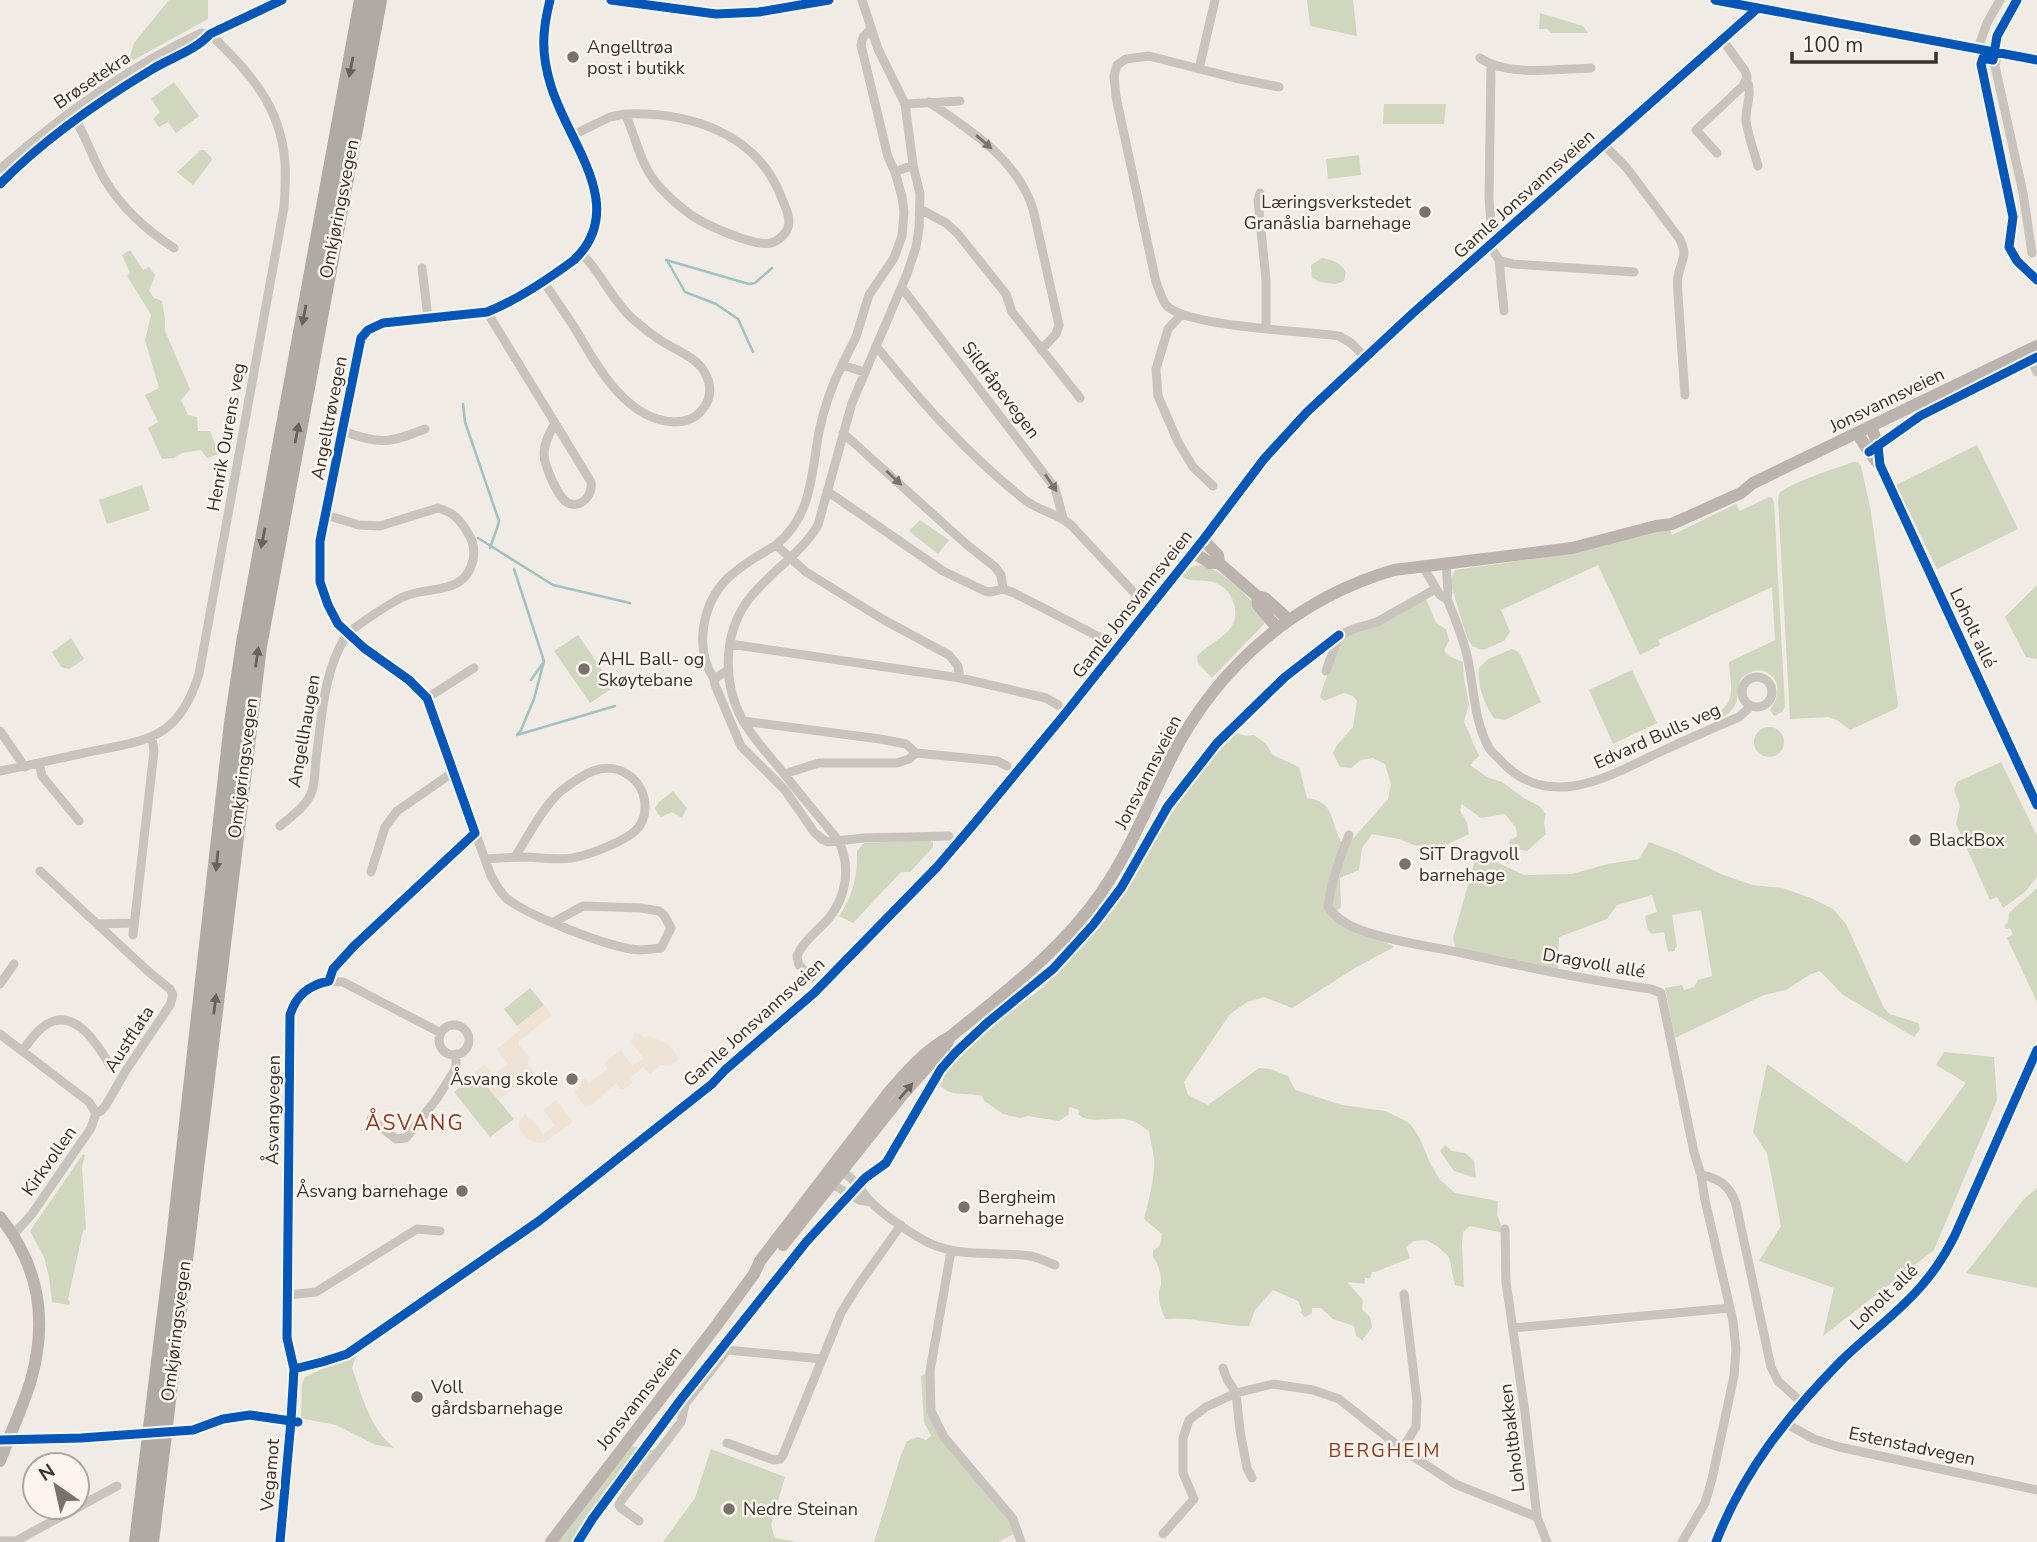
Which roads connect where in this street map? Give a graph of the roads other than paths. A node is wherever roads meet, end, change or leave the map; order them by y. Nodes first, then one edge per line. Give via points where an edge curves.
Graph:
1 (363, 0) edge
2 (378, 0) edge
3 (550, 0) edge
4 (611, 0) edge
5 (830, 0) edge
6 (862, 0) edge
7 (1214, 0) edge
8 (1715, 0) edge
9 (2000, 0) edge
10 (1758, 8) junction
11 (871, 29) junction
12 (210, 34) joint
13 (1722, 39) junction
14 (1978, 48) junction
15 (1998, 53) junction
16 (1480, 58) dead end
17 (2037, 60) edge
18 (1491, 66) junction
19 (1591, 68) dead end
20 (1199, 69) junction
21 (1747, 81) junction
22 (1279, 87) dead end
23 (960, 101) dead end
24 (929, 102) junction
25 (905, 104) junction
26 (71, 112) junction
27 (625, 114) junction
28 (573, 135) junction
29 (1604, 144) junction
30 (1717, 153) dead end
31 (913, 165) junction
32 (1758, 166) dead end
33 (0, 169) edge
34 (895, 172) junction
35 (1260, 193) dead end
36 (920, 209) junction
37 (1494, 242) junction
38 (174, 248) dead end
39 (581, 253) junction
40 (2032, 253) dead end
41 (1499, 260) junction
42 (422, 268) dead end
43 (1634, 272) dead end
44 (543, 281) junction
45 (902, 288) junction
46 (1504, 311) dead end
47 (487, 312) junction
48 (1181, 315) junction
49 (428, 317) junction
50 (1266, 328) junction
51 (876, 346) junction
52 (2032, 349) edge
53 (1041, 350) junction
54 (1365, 357) junction
55 (842, 365) junction
56 (864, 372) junction
57 (2037, 373) edge
58 (1685, 395) dead end
59 (1080, 398) dead end
60 (555, 423) junction
61 (1871, 427) junction
62 (425, 429) dead end
63 (342, 431) junction
64 (843, 433) junction
65 (1858, 434) junction
66 (1880, 465) junction
67 (1213, 486) dead end
68 (827, 491) junction
69 (326, 515) junction
70 (1063, 518) junction
71 (1203, 540) junction
72 (776, 545) junction
73 (1193, 552) junction
74 (790, 558) junction
75 (1446, 562) junction
76 (1219, 563) junction
77 (1423, 565) junction
78 (1003, 589) junction
79 (1432, 591) dead end
80 (1257, 596) junction
81 (1140, 599) dead end
82 (1447, 599) junction
83 (1288, 619) junction
84 (1277, 628) junction
85 (347, 633) junction
86 (1109, 642) dead end
87 (730, 644) junction
88 (474, 668) dead end
89 (728, 670) junction
90 (1326, 671) dead end
91 (960, 678) junction
92 (714, 679) junction
93 (426, 698) junction
94 (1058, 705) dead end
95 (1751, 706) dead end
96 (743, 721) junction
97 (0, 731) edge
98 (152, 738) junction
99 (916, 753) junction
100 (39, 763) junction
101 (25, 766) junction
102 (1007, 766) dead end
103 (0, 771) edge
104 (452, 773) junction
105 (784, 774) junction
106 (2037, 805) edge
107 (79, 821) dead end
108 (280, 826) dead end
109 (1349, 835) dead end
110 (949, 836) dead end
111 (833, 841) junction
112 (515, 857) junction
113 (485, 859) junction
114 (40, 871) dead end
115 (371, 872) dead end
116 (402, 902) dead end
117 (554, 922) junction
118 (134, 923) junction
119 (98, 924) junction
120 (133, 935) dead end
121 (13, 964) dead end
122 (811, 978) dead end
123 (329, 981) junction
124 (0, 984) edge
125 (440, 1033) junction
126 (0, 1034) edge
127 (2037, 1050) edge
128 (22, 1051) junction
129 (456, 1054) junction
130 (111, 1067) dead end
131 (96, 1113) junction
132 (370, 1119) dead end
133 (834, 1175) junction
134 (1701, 1175) junction
135 (871, 1202) junction
136 (0, 1217) edge
137 (901, 1225) junction
138 (1506, 1229) dead end
139 (440, 1231) dead end
140 (13, 1234) junction
141 (951, 1251) junction
142 (1055, 1265) dead end
143 (1404, 1294) dead end
144 (288, 1296) junction
145 (1730, 1308) junction
146 (1513, 1328) junction
147 (822, 1359) junction
148 (1223, 1368) dead end
149 (294, 1369) junction
150 (1236, 1392) junction
151 (1802, 1403) junction
152 (160, 1412) junction
153 (1785, 1423) junction
154 (727, 1443) dead end
155 (1402, 1448) junction
156 (156, 1450) junction
157 (0, 1461) edge
158 (1252, 1478) dead end
159 (117, 1486) dead end
160 (2037, 1490) edge
161 (1537, 1517) junction
162 (639, 1521) dead end
163 (1163, 1534) dead end
164 (0, 1541) edge
165 (138, 1542) edge
166 (150, 1542) edge
167 (279, 1542) edge
168 (551, 1542) edge
169 (1021, 1542) edge
170 (1547, 1542) edge
171 (1682, 1542) edge
172 (1716, 1542) edge

1 -> 152 highway, Omkjøringsvegen via 244,643
152 -> 2 highway, Omkjøringsvegen via 258,646
3 - 28 street, Angelltrøvegen via 543,28 545,61 551,88
4 - 5 street via 716,14
6 - 11 street
7 - 20 street
8 - 10 street
9 - 14 street
10 - 13 street, Gamle Jonsvannsveien
10 - 14 street
11 - 25 street
11 - 34 street via 861,45
12 - 26 street, Brøsetekra via 182,42
12 - 98 street, Henrik Ourens veg via 255,80 270,106 285,163 284,207 199,674 184,710
13 - 21 street
13 - 29 street, Gamle Jonsvannsveien
14 - 15 street
15 - 17 street
15 - 40 street via 1995,66 2024,192
16 - 18 street
18 - 19 street
18 - 37 street via 1489,199
20 - 22 street
20 - 48 street via 1149,56 1134,57 1117,65 1114,76 1154,273 1166,305
21 - 30 street via 1696,130
21 - 32 street via 1747,128
23 - 24 street
24 - 25 street
24 -> 53 street via 983,141 1023,186 1059,325
25 - 31 street
26 - 33 street, Brøsetekra
26 - 38 street via 123,206
27 - 27 street via 647,169 671,199 713,227 739,237 759,243 782,237 789,226 787,212 756,155 718,130 690,121 661,114
27 - 28 street
28 - 39 street, Angelltrøvegen via 597,202 591,237
29 - 37 street, Gamle Jonsvannsveien
29 - 58 street, Gamle Jonsvannsveien via 1684,247 1678,302
31 - 34 street
31 - 36 street
34 - 55 street via 902,197 902,236 894,258 869,295
35 - 50 street
36 - 45 street via 916,247
36 - 53 street via 958,234 1006,294 1012,312
37 - 41 street, Gamle Jonsvannsveien
37 - 54 street, Gamle Jonsvannsveien
39 - 44 street, Angelltrøvegen
39 - 44 street via 634,320 703,370 710,391 698,415 682,422 659,420 629,402 604,375
41 - 43 street, Gamle Jonsvannsveien
41 - 46 street, Gamle Jonsvannsveien
42 - 49 street
44 - 47 street, Angelltrøvegen
45 - 51 street
45 -> 70 street, Sildråpevegen via 1055,488
47 - 49 street, Angelltrøvegen
47 - 60 street
48 - 50 street
48 - 67 street via 1168,329 1156,369 1158,396 1193,467
49 - 63 street, Angelltrøvegen via 383,323 361,338
50 - 54 street via 1339,336
51 - 56 street
51 - 70 street, Sildråpevegen via 920,400 983,464 1033,506
52 - 57 street
52 - 61 street, Jonsvannsveien
53 - 59 street
54 - 71 street, Gamle Jonsvannsveien via 1264,459
55 - 56 street
55 - 72 street via 826,403 811,488 801,515
56 - 64 street
60 - 60 street via 544,450 545,461 562,499 578,503 590,494 591,482
61 - 65 street, Jonsvannsveien
61 - 66 street, Loholt allé
62 - 63 street, Angelltrøvegen via 394,441 367,440
63 - 69 street, Angelltrøvegen
64 - 68 street
64 -> 78 street via 995,567
65 - 66 street, Loholt allé
65 - 75 street, Jonsvannsveien via 1656,526 1572,548
66 - 106 street, Loholt allé
68 - 74 street via 818,524
68 - 78 street via 943,571 985,591
69 - 85 street, Angelltrøvegen via 320,541 320,582 338,624
69 - 85 street via 380,526 438,508 460,520 474,541 473,562 461,581 404,596
70 - 81 street, Sildråpevegen
71 - 73 street, Gamle Jonsvannsveien
71 - 76 street, Gamle Jonsvannsveien via 1218,555
72 - 74 street
72 - 92 street via 739,568 716,592 703,637 706,664
73 - 76 street, Gamle Jonsvannsveien via 1210,563
73 - 149 street, Gamle Jonsvannsveien via 973,825 898,908 789,1016 712,1084 540,1221 347,1354
74 - 87 street via 745,605
74 - 91 street via 830,587 953,659
75 - 77 street, Jonsvannsveien
75 - 82 street, Edvard Bulls veg
76 - 80 street, Gamle Jonsvannsveien
77 - 82 street, Edvard Bulls veg
77 - 83 street, Jonsvannsveien via 1358,582
78 - 86 street
79 - 90 street via 1377,622 1339,635
80 - 83 street, Gamle Jonsvannsveien
80 - 84 street, Gamle Jonsvannsveien via 1258,605
82 - 95 street, Edvard Bulls veg via 1490,749 1511,771 1531,783 1553,788 1584,785 1739,717
83 - 84 street, Jonsvannsveien
84 - 133 street, Jonsvannsveien via 1231,670 1194,720 1116,869 1086,914 1049,954 908,1070
85 - 93 street, Angelltrøvegen
85 - 108 street, Angellhaugen via 328,675 312,791 300,810
87 - 89 street
87 - 91 street
88 - 93 street
89 - 92 street
89 - 96 street
91 - 94 street via 1046,698
92 - 111 street via 741,746 785,790 818,837
93 - 104 street, Angelltrøvegen
96 - 99 street via 880,739 906,744
96 - 105 street
97 - 101 street
98 - 100 street, Henrik Ourens veg
98 - 118 street
99 - 102 street via 997,761
99 - 105 street via 897,763 813,764
100 - 101 street, Henrik Ourens veg
100 - 107 street via 42,776
101 - 103 street, Henrik Ourens veg
104 - 113 street, Angelltrøvegen
104 - 115 street via 397,811 385,827
105 - 111 street
109 - 134 street, Dragvoll allé via 1328,907 1341,921 1418,944 1661,993
110 - 111 street
111 - 122 street via 844,852 847,870 830,916 797,956
112 - 112 street via 584,856 635,831 644,818 645,799 639,783 628,774 608,769 582,778 552,800
112 - 113 street
113 - 117 street, Angelltrøvegen via 504,897
114 - 119 street, Austflata
116 - 123 street, Åsvangvegen via 333,969
117 - 117 street, Angelltrøvegen via 583,906 641,908 659,911 671,928 660,948 639,950
118 - 119 street
118 - 120 street
119 - 131 street, Austflata via 173,995 103,1109
121 - 124 street
123 - 125 street via 343,982
123 - 144 street, Åsvangvegen via 299,996 290,1015
125 - 129 street via 440,1046
125 - 129 street via 456,1025 466,1032 467,1045
126 - 128 street
127 - 151 street, Loholt allé via 1940,1262 1921,1287 1841,1360
128 - 130 street via 40,1029 61,1020 87,1033
128 - 131 street via 89,1102
129 - 132 street via 456,1068 406,1138 396,1139
131 - 140 street, Kirkvollen via 92,1128
133 - 135 street via 865,1193
133 - 135 street via 859,1200
133 - 168 street, Jonsvannsveien
134 - 145 street, Dragvoll allé
134 - 151 street via 1718,1180 1734,1198 1771,1367
135 - 137 street
136 - 140 street
137 - 141 street via 918,1238
137 - 147 street via 847,1302
138 - 146 street, Loholtbakken via 1506,1282
139 - 144 street via 417,1229 316,1292
140 - 157 street via 35,1284 37,1353
141 - 142 street via 1032,1256
141 - 169 street via 930,1371 931,1411 944,1437 1013,1519
143 - 155 street via 1418,1401 1416,1427
144 - 149 street, Åsvangvegen via 287,1338
145 - 146 street
145 - 171 street, Dragvoll allé via 1736,1349 1734,1376 1707,1498
146 - 161 street, Loholtbakken
147 - 154 street via 780,1459
147 - 162 street via 727,1350 685,1404 681,1422 621,1501 621,1508
148 - 150 street
149 - 167 street, Vegamot
150 - 155 street via 1273,1384 1313,1390 1339,1399
150 - 158 street
150 - 163 street via 1189,1420 1182,1438 1183,1473 1194,1500
151 - 153 street, Loholt allé
152 - 156 highway, Omkjøringsvegen
153 - 160 street, Estenstadvegen via 1839,1447
153 - 172 street, Loholt allé via 1735,1497
155 - 161 street via 1455,1484
156 - 165 highway, Omkjøringsvegen
156 - 166 highway, Omkjøringsvegen
159 - 164 street via 16,1541
161 - 170 street, Loholtbakken

